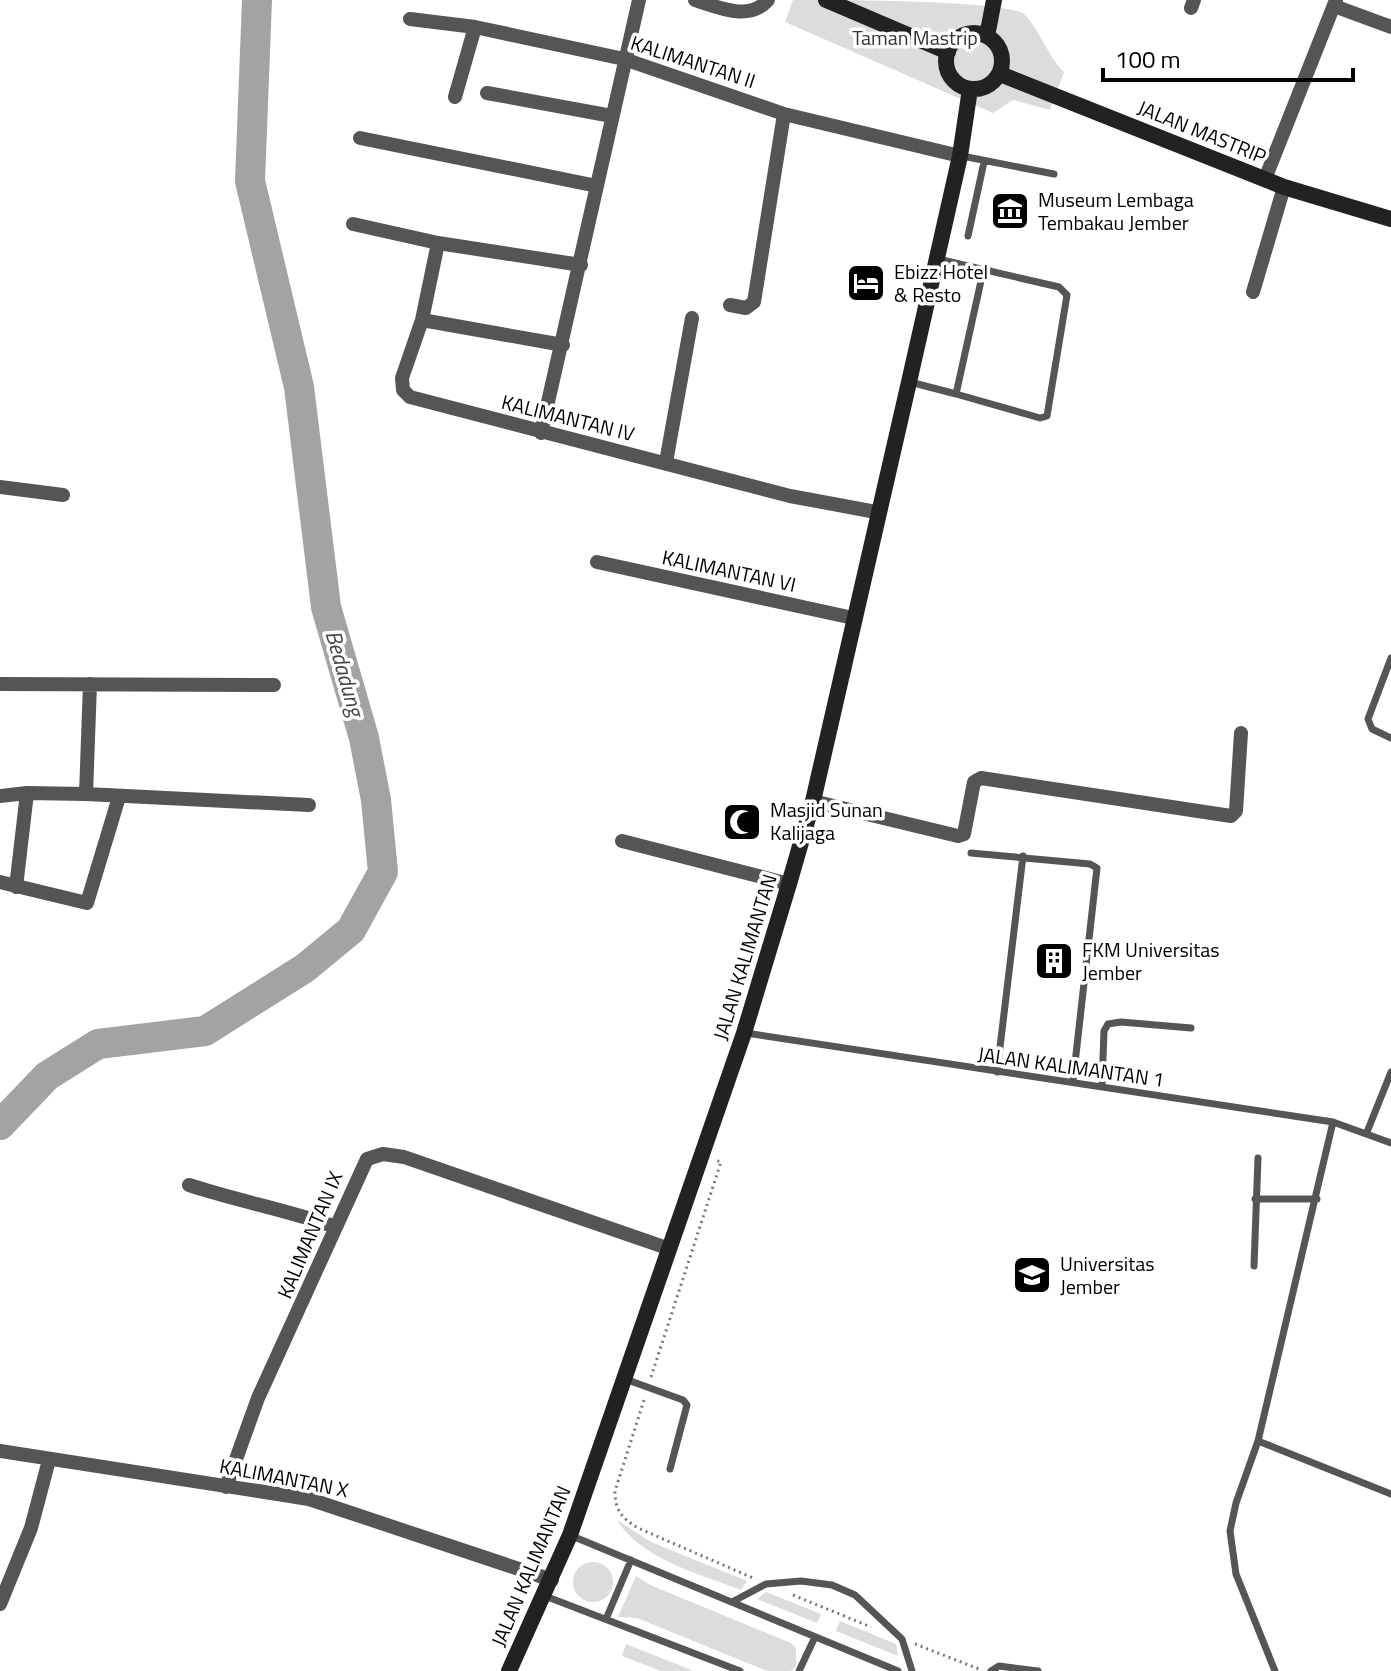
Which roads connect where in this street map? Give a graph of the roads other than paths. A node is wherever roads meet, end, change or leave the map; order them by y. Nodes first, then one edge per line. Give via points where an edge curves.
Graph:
1 (639, 0) edge
2 (695, 0) edge
3 (768, 0) edge
4 (826, 0) edge
5 (994, 0) edge
6 (1335, 3) edge
7 (410, 19) dead end
8 (475, 27) junction
9 (1391, 27) edge
10 (987, 36) junction
11 (948, 52) junction
12 (624, 59) junction
13 (1000, 74) junction
14 (970, 89) junction
15 (487, 93) dead end
16 (455, 97) dead end
17 (784, 114) junction
18 (612, 116) junction
19 (360, 138) dead end
20 (960, 156) junction
21 (984, 162) junction
22 (1054, 174) dead end
23 (1265, 179) junction
24 (597, 186) junction
25 (1284, 187) junction
26 (1391, 219) edge
27 (353, 224) dead end
28 (968, 236) dead end
29 (438, 243) junction
30 (935, 259) junction
31 (581, 265) junction
32 (983, 272) junction
33 (1253, 292) dead end
34 (730, 305) dead end
35 (692, 318) dead end
36 (422, 320) junction
37 (563, 345) junction
38 (909, 382) junction
39 (956, 394) junction
40 (541, 433) junction
41 (666, 462) junction
42 (0, 487) edge
43 (63, 495) dead end
44 (876, 512) junction
45 (597, 562) dead end
46 (853, 618) junction
47 (1391, 658) edge
48 (0, 684) edge
49 (90, 684) junction
50 (274, 685) dead end
51 (1241, 733) dead end
52 (1391, 738) edge
53 (27, 793) junction
54 (86, 794) junction
55 (0, 796) edge
56 (119, 797) junction
57 (813, 801) junction
58 (309, 805) dead end
59 (622, 841) dead end
60 (971, 853) dead end
61 (1023, 856) junction
62 (0, 882) edge
63 (789, 884) junction
64 (16, 887) junction
65 (1191, 1028) dead end
66 (744, 1033) junction
67 (997, 1072) junction
68 (1391, 1072) edge
69 (1073, 1081) junction
70 (1102, 1086) junction
71 (1333, 1122) junction
72 (1367, 1132) junction
73 (1391, 1143) edge
74 (1258, 1158) dead end
75 (189, 1185) dead end
76 (1255, 1199) junction
77 (1317, 1199) junction
78 (336, 1227) junction
79 (667, 1248) junction
80 (1254, 1266) dead end
81 (623, 1378) junction
82 (1258, 1441) junction
83 (0, 1451) edge
84 (49, 1460) junction
85 (670, 1469) dead end
86 (226, 1487) junction
87 (1391, 1494) edge
88 (570, 1535) junction
89 (631, 1560) junction
90 (548, 1588) junction
91 (732, 1602) junction
92 (0, 1604) edge
93 (606, 1619) junction
94 (815, 1637) junction
95 (509, 1671) edge
96 (740, 1671) edge
97 (799, 1671) edge
98 (898, 1671) edge
99 (912, 1671) edge
100 (991, 1671) edge
101 (1038, 1671) edge
102 (1275, 1671) edge

1 - 12 street
2 - 3 street via 739,11 754,10
4 - 11 main road
5 - 10 main road
6 - 9 street
6 - 23 street
7 - 8 street, KALIMANTAN II
8 - 12 street, KALIMANTAN II
8 - 16 street
10 - 11 main road via 968,34 952,43
10 - 13 main road via 1001,52
11 - 14 main road via 953,80
12 - 17 street, KALIMANTAN II
12 - 18 street
13 - 14 main road via 992,83
13 - 23 main road, JALAN MASTRIP
14 - 20 main road, JALAN KALIMANTAN
15 - 18 street
17 - 20 street, KALIMANTAN II
17 - 34 street via 754,302 747,308
18 - 24 street
19 - 24 street
20 - 21 lane
20 - 30 main road, JALAN KALIMANTAN
21 - 22 lane
21 - 28 lane
23 - 25 main road, JALAN MASTRIP
24 - 31 street
25 - 26 main road, JALAN MASTRIP
25 - 33 street
27 - 29 street
29 - 31 street
29 - 36 street, KALIMANTAN IV
30 - 32 lane
30 - 38 main road, JALAN KALIMANTAN
31 - 37 street
32 - 39 lane
32 - 39 lane via 1065,292 1047,416
35 - 41 street
36 - 37 street
36 - 40 street, KALIMANTAN IV via 402,378 405,393
37 - 40 street
38 - 39 lane
38 - 44 main road, JALAN KALIMANTAN
40 - 41 street, KALIMANTAN IV
41 - 44 street, KALIMANTAN IV via 790,496
42 - 43 street
44 - 46 main road, JALAN KALIMANTAN
45 - 46 street, KALIMANTAN VI
46 - 57 main road, JALAN KALIMANTAN
47 - 52 lane via 1368,722
48 - 49 street
49 - 50 street
49 - 54 street
51 - 57 street via 1236,811 1229,816 981,778 974,782 964,834 958,836
53 - 54 street
53 - 55 street
53 - 64 street
54 - 56 street
56 - 58 street
56 - 64 street via 87,903
57 - 63 main road, JALAN KALIMANTAN
59 - 63 street
60 - 61 lane
61 - 67 lane
61 - 69 lane via 1090,864 1098,873
62 - 64 street
63 - 66 main road, JALAN KALIMANTAN
65 - 70 lane via 1108,1024
66 - 67 lane, JALAN KALIMANTAN 1
66 - 79 main road, JALAN KALIMANTAN
67 - 69 lane, JALAN KALIMANTAN 1
68 - 72 lane
69 - 70 lane, JALAN KALIMANTAN 1
70 - 71 lane, JALAN KALIMANTAN 1
71 - 72 lane, JALAN KALIMANTAN 1
71 - 77 lane
72 - 73 lane, JALAN KALIMANTAN 1
74 - 76 lane
75 - 78 street
76 - 77 lane
76 - 80 lane
77 - 82 lane
78 - 79 street, KALIMANTAN IX via 367,1159 393,1154
78 - 86 street, KALIMANTAN IX via 258,1398
79 - 81 main road, JALAN KALIMANTAN
81 - 85 lane via 687,1405
81 - 88 main road, JALAN KALIMANTAN
82 - 87 lane
82 - 102 lane via 1236,1503 1230,1544 1236,1574
83 - 84 street, KALIMANTAN X
84 - 86 street, KALIMANTAN X
84 - 92 street via 31,1528
86 - 90 street, KALIMANTAN X via 309,1499 358,1513
88 - 89 lane
88 - 90 main road, JALAN KALIMANTAN
89 - 91 lane
89 - 93 lane
90 - 93 lane
90 - 95 main road, JALAN KALIMANTAN
91 - 94 lane
91 - 99 lane via 766,1584 832,1585 855,1595 902,1639
93 - 96 lane
94 - 97 lane
94 - 98 lane
100 - 101 lane via 999,1666

